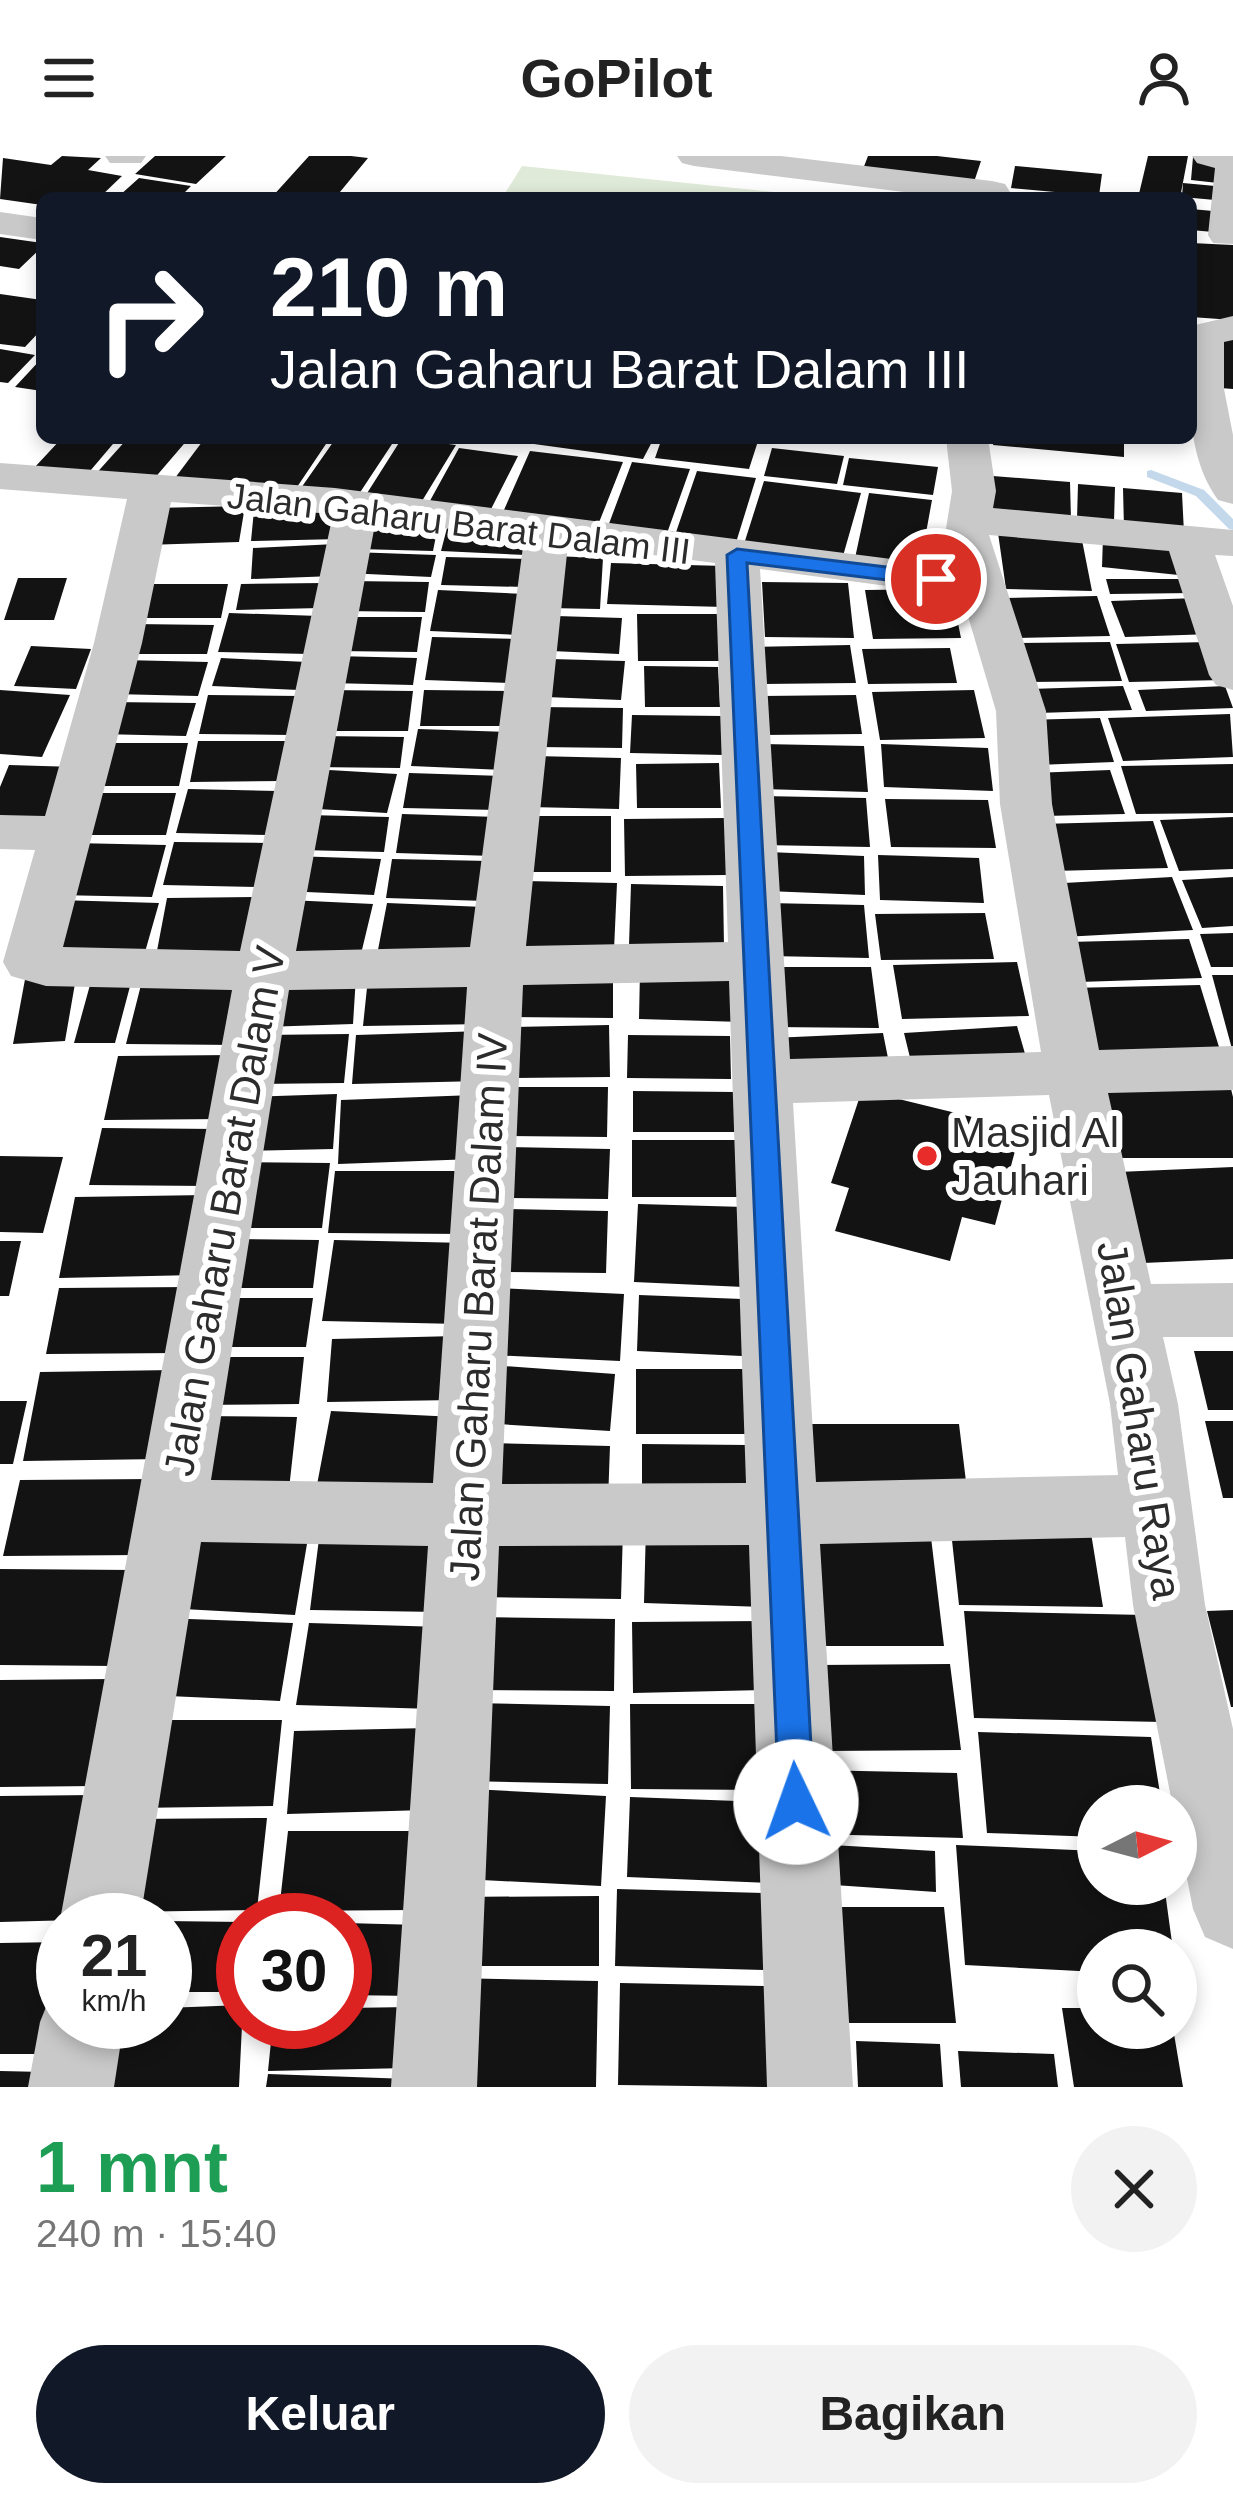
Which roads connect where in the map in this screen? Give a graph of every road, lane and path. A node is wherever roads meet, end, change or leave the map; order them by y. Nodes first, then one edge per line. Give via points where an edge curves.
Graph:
1 (694, 156) edge
2 (1209, 156) edge
3 (988, 172) edge
4 (0, 223) edge
5 (1229, 223) edge
6 (36, 229) edge
7 (1207, 342) edge
8 (968, 444) edge
9 (1228, 471) edge
10 (0, 476) edge
11 (151, 491) junction
12 (357, 504) junction
13 (969, 519) junction
14 (548, 530) junction
15 (1187, 538) junction
16 (1233, 542) edge
17 (737, 555) junction
18 (980, 584) junction
19 (1233, 675) edge
20 (0, 832) edge
21 (64, 834) junction
22 (756, 961) junction
23 (496, 964) junction
24 (264, 971) junction
25 (1233, 1068) edge
26 (1073, 1070) junction
27 (762, 1082) junction
28 (1233, 1310) edge
29 (1125, 1311) junction
30 (1157, 1505) junction
31 (172, 1510) junction
32 (783, 1517) junction
33 (466, 1518) junction
34 (105, 1893) edge
35 (1233, 1909) edge
36 (77, 2049) edge
37 (71, 2087) edge
38 (434, 2087) edge
39 (810, 2087) edge

1 - 3 street
2 - 5 street via 1232,161
4 - 6 street
7 - 9 street
8 - 13 street, Jalan Gaharu Raya
10 - 11 street, Jalan Gaharu Barat Dalam III
11 - 12 street, Jalan Gaharu Barat Dalam III
11 - 21 street
12 - 14 street, Jalan Gaharu Barat Dalam III
12 - 24 street, Jalan Gaharu Barat Dalam V
13 - 15 street
13 - 18 street, Jalan Gaharu Raya
14 - 17 street, Jalan Gaharu Barat Dalam III
14 - 23 street, Jalan Gaharu Barat Dalam IV
15 - 16 street
15 - 19 street
17 - 18 street, Jalan Gaharu Barat Dalam III
17 - 22 street
18 - 26 street, Jalan Gaharu Raya via 1021,711 1026,804
20 - 21 street
21 - 24 street via 31,962
22 - 23 street
22 - 27 street
23 - 24 street
23 - 33 street, Jalan Gaharu Barat Dalam IV
24 - 31 street, Jalan Gaharu Barat Dalam V
25 - 26 street
26 - 27 street
26 - 29 street, Jalan Gaharu Raya
27 - 32 street
28 - 29 street
29 - 30 street, Jalan Gaharu Raya
30 - 32 street
30 - 35 street, Jalan Gaharu Raya via 1169,1606
31 - 33 street
31 - 34 street, Jalan Gaharu Barat Dalam V
32 - 33 street
32 - 39 street
33 - 38 street, Jalan Gaharu Barat Dalam IV
36 - 37 street

